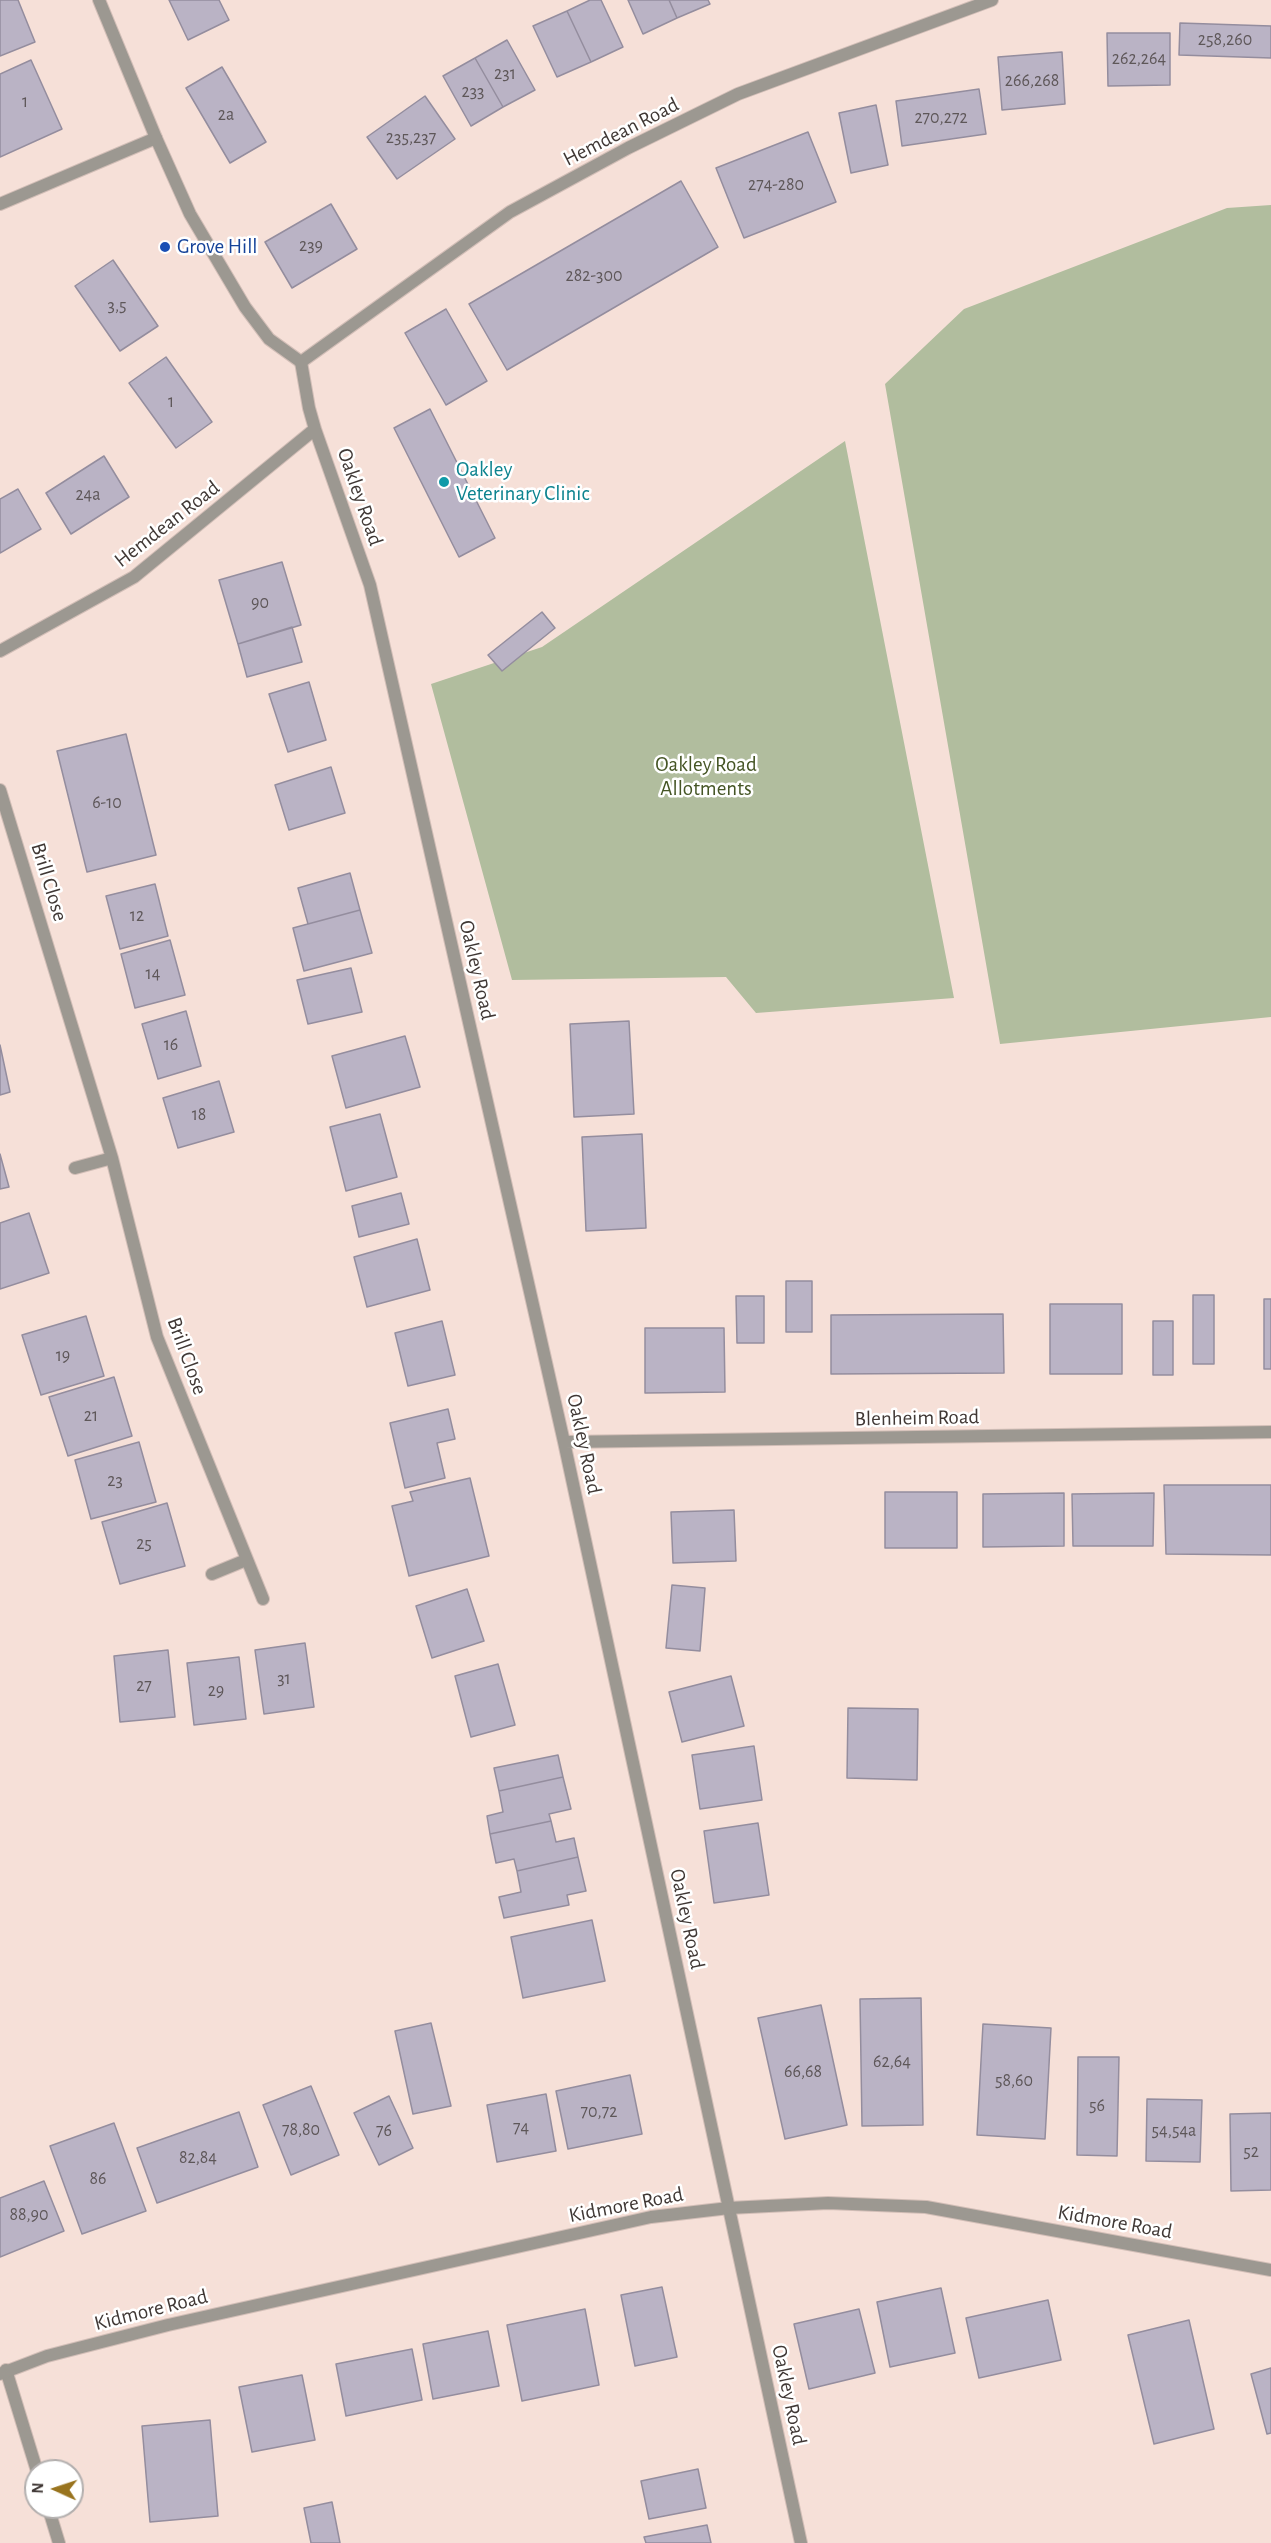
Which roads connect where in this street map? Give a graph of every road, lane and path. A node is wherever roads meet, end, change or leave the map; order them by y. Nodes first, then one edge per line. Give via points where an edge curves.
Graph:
1 (99, 0) edge
2 (992, 0) edge
3 (156, 138) junction
4 (0, 204) edge
5 (301, 362) junction
6 (315, 429) junction
7 (0, 651) edge
8 (0, 789) edge
9 (112, 1158) junction
10 (75, 1168) dead end
11 (1271, 1432) edge
12 (564, 1442) junction
13 (246, 1560) junction
14 (212, 1574) dead end
15 (263, 1599) dead end
16 (729, 2208) junction
17 (1271, 2270) edge
18 (3, 2372) edge
19 (33, 2459) edge
20 (52, 2519) edge
21 (59, 2543) edge
22 (801, 2543) edge

1 - 3 street
2 - 5 street, Hemdean Road via 738,94 628,148 510,212
3 - 4 street
3 - 5 street via 190,214 245,307 269,339
5 - 6 street, Oakley Road
6 - 7 street, Hemdean Road via 134,577
6 - 12 street, Oakley Road via 370,585
8 - 9 street, Brill Close
9 - 10 street
9 - 13 street, Brill Close via 157,1337
11 - 12 street, Blenheim Road
12 - 16 street, Oakley Road
13 - 14 street
13 - 15 street, Brill Close
16 - 17 street, Kidmore Road via 828,2203 926,2208
16 - 18 street, Kidmore Road via 651,2217 464,2258 168,2325 47,2356
16 - 22 street, Oakley Road
18 - 19 street
20 - 21 street

